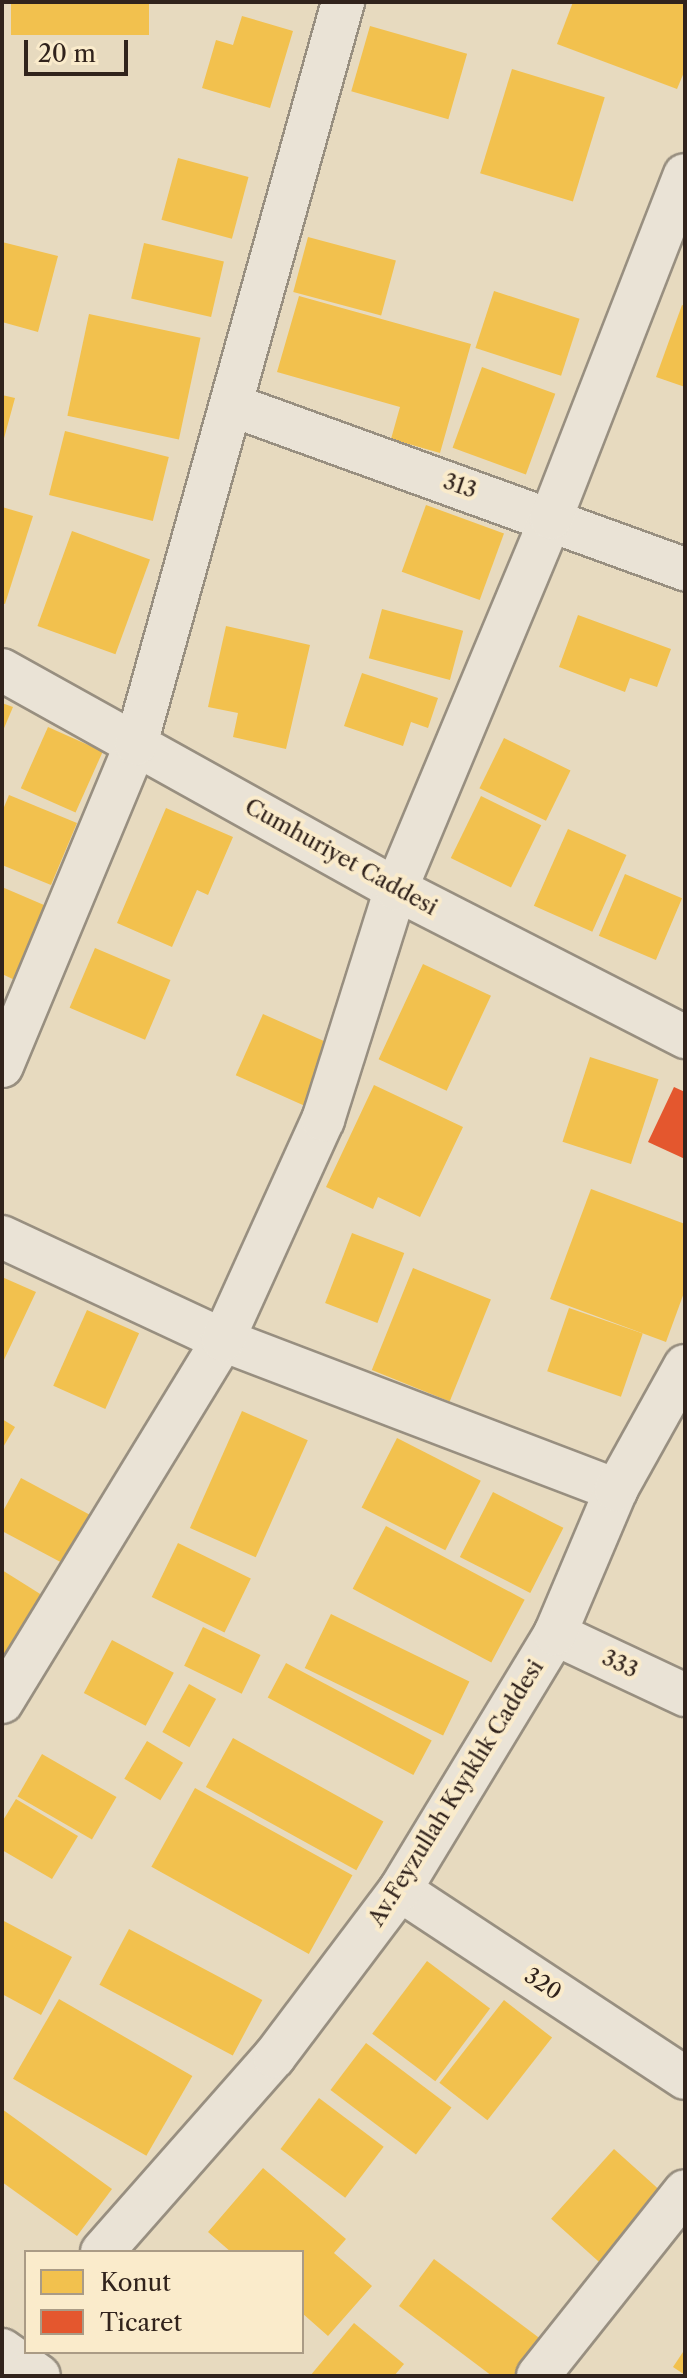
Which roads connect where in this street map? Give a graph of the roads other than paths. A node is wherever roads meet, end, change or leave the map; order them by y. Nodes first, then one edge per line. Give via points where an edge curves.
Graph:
1 (337, 4) edge
2 (685, 175) edge
3 (234, 406) junction
4 (551, 518) junction
5 (685, 569) edge
6 (2, 670) edge
7 (136, 744) junction
8 (396, 889) junction
9 (685, 1037) edge
10 (2, 1066) edge
11 (2, 1237) edge
12 (223, 1340) junction
13 (685, 1366) edge
14 (616, 1490) junction
15 (555, 1634) junction
16 (685, 1695) edge
17 (2, 1702) edge
18 (400, 1890) junction
19 (685, 2078) edge
20 (685, 2191) edge
21 (104, 2250) edge
22 (538, 2376) edge

1 - 3 street
2 - 4 street
3 - 4 street, 313
3 - 7 street
4 - 5 street, 313
4 - 8 street
6 - 7 street, Cumhuriyet Caddesi
7 - 8 street, Cumhuriyet Caddesi
7 - 10 street
8 - 9 street, Cumhuriyet Caddesi
8 - 12 street via 323,1120
11 - 12 street
12 - 14 street
12 - 17 street
13 - 14 street, Av.Feyzullah Kıyıklık Caddesi
14 - 15 street, Av.Feyzullah Kıyıklık Caddesi
15 - 16 street, 333
15 - 18 street, Av.Feyzullah Kıyıklık Caddesi
18 - 19 street, 320
18 - 21 street, Av.Feyzullah Kıyıklık Caddesi via 274,2057
20 - 22 street

